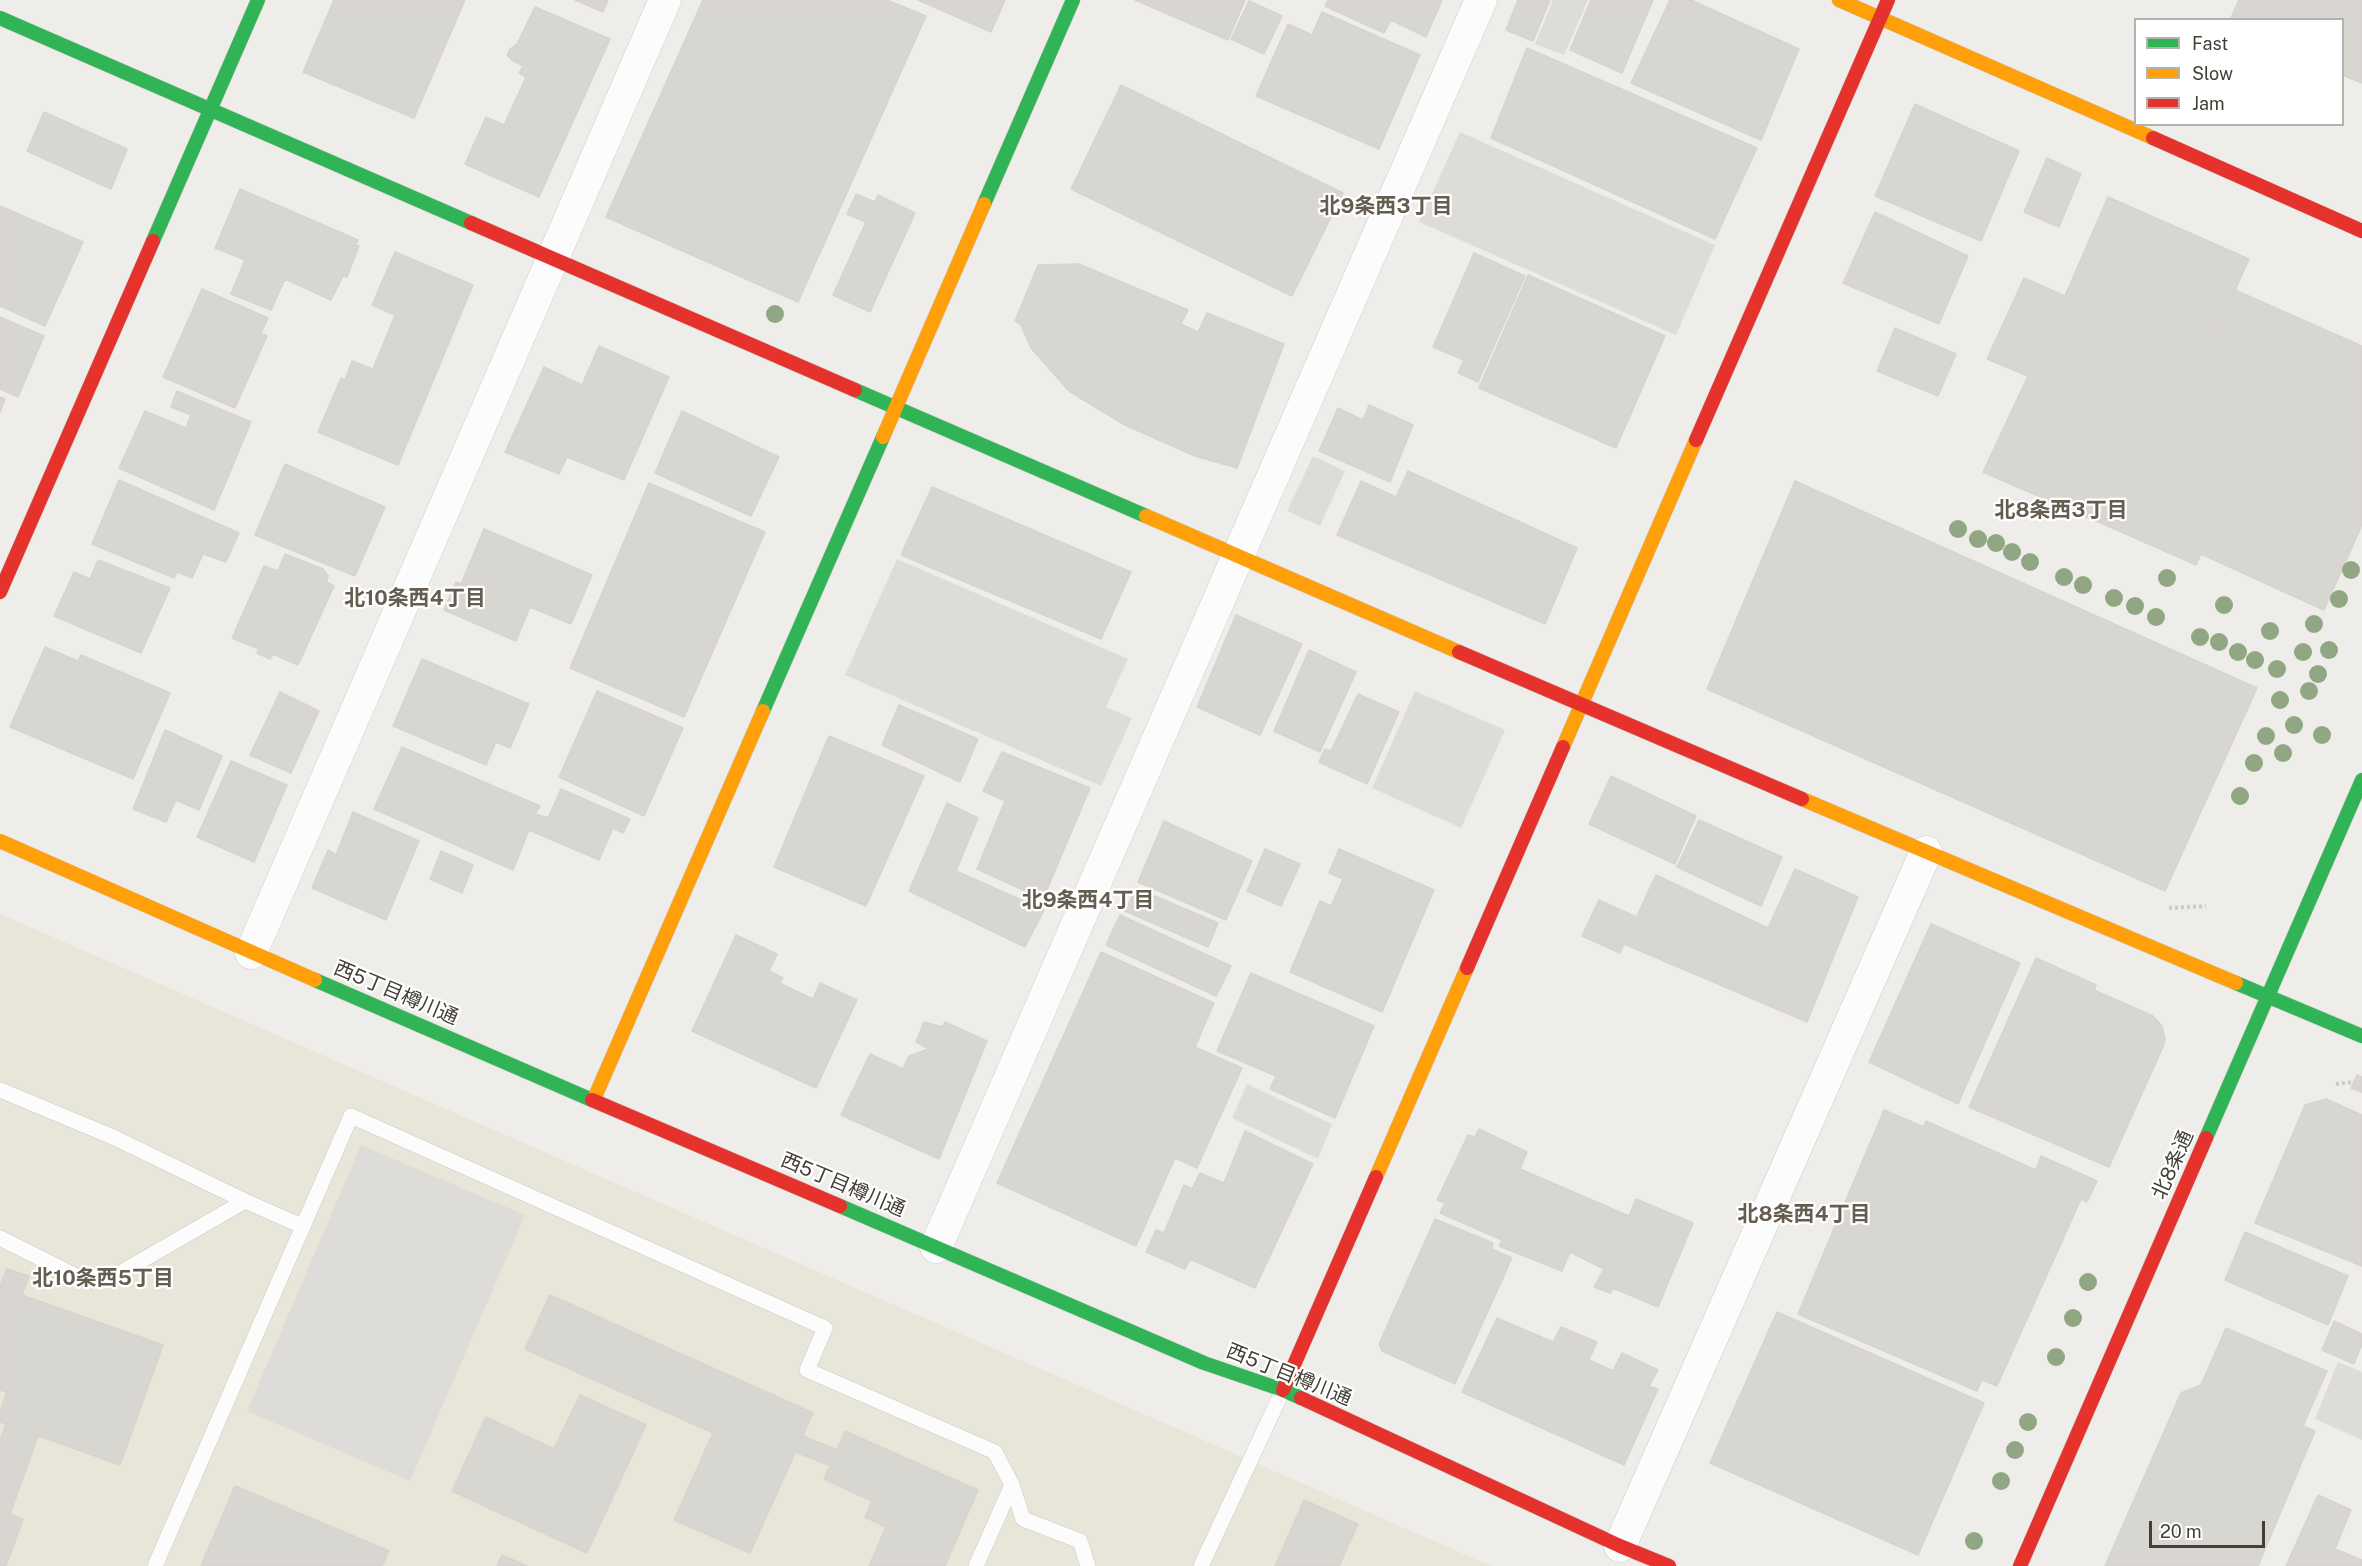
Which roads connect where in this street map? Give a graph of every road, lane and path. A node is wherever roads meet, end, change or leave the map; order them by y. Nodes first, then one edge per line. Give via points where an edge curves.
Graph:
1 (258, 0) edge
2 (665, 0) edge
3 (1073, 0) edge
4 (1481, 0) edge
5 (1839, 0) edge
6 (1888, 0) edge
7 (0, 18) edge
8 (1880, 18) junction
9 (210, 109) junction
10 (2362, 231) edge
11 (553, 258) junction
12 (896, 408) junction
13 (1239, 554) junction
14 (0, 591) edge
15 (1581, 705) junction
16 (2362, 780) edge
17 (0, 841) edge
18 (1926, 852) junction
19 (2206, 906) dead end
20 (2169, 908) dead end
21 (251, 953) junction
22 (2267, 997) junction
23 (2362, 1036) edge
24 (2354, 1082) dead end
25 (2336, 1084) dead end
26 (0, 1090) edge
27 (594, 1099) junction
28 (246, 1201) junction
29 (302, 1226) junction
30 (0, 1238) edge
31 (936, 1247) junction
32 (1283, 1390) junction
33 (1012, 1485) junction
34 (1620, 1546) junction
35 (154, 1566) edge
36 (976, 1566) edge
37 (1088, 1566) edge
38 (1201, 1566) edge
39 (1669, 1566) edge
40 (2020, 1566) edge

1 - 9 street
2 - 11 street
3 - 12 street
4 - 13 street
5 - 8 street
6 - 8 street
7 - 9 street
8 - 10 street
8 - 15 street
9 - 11 street
9 - 14 street
11 - 12 street
11 - 21 street
12 - 13 street
12 - 27 street
13 - 15 street
13 - 31 street
15 - 18 street
15 - 32 street
16 - 22 street, 北8条通
17 - 21 street, 西5丁目樽川通
18 - 22 street
18 - 34 street
19 - 20 path
21 - 27 street, 西5丁目樽川通
22 - 23 street
22 - 40 street, 北8条通
24 - 25 path
26 - 28 lane via 121,1141
27 - 31 street, 西5丁目樽川通
28 - 29 lane
28 - 30 lane via 120,1273 84,1280
29 - 33 lane via 351,1116 825,1328 807,1370 995,1452
29 - 35 lane
31 - 32 street, 西5丁目樽川通 via 1204,1363
32 - 34 street, 西5丁目樽川通
32 - 38 lane
33 - 36 lane
33 - 37 lane via 1023,1519 1080,1541
34 - 39 street, 西5丁目樽川通

